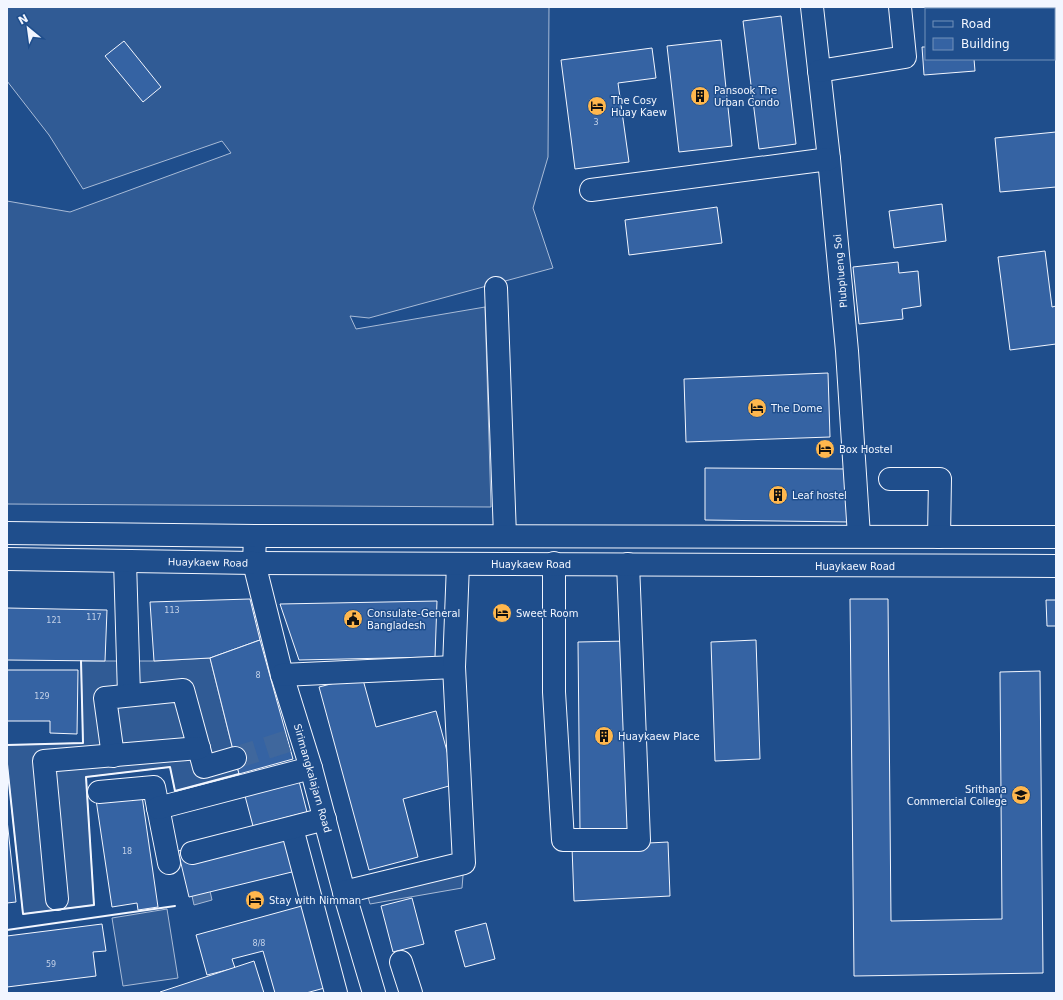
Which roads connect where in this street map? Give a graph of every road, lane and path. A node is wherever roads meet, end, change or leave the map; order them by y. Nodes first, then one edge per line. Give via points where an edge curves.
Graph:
1 (900, 7) edge
2 (818, 8) edge
3 (819, 71) junction
4 (829, 159) junction
5 (591, 190) dead end
6 (496, 288) dead end
7 (890, 479) dead end
8 (7, 533) edge
9 (255, 536) junction
10 (505, 536) junction
11 (859, 536) junction
12 (939, 537) junction
13 (1056, 537) edge
14 (7, 560) edge
15 (125, 561) junction
16 (254, 563) junction
17 (554, 563) junction
18 (458, 564) junction
19 (628, 564) junction
20 (1056, 566) edge
21 (454, 668) junction
22 (282, 675) junction
23 (129, 695) junction
24 (199, 748) junction
25 (113, 756) junction
26 (235, 758) tunnel mouth
27 (311, 768) junction
28 (99, 792) dead end
29 (158, 808) junction
30 (325, 819) junction
31 (292, 828) junction
32 (192, 853) dead end
33 (169, 863) dead end
34 (344, 892) junction
35 (57, 900) dead end
36 (401, 962) dead end
37 (336, 993) edge
38 (374, 993) edge
39 (411, 993) edge

1 - 3 main road via 906,57
2 - 3 main road, Plubplueng Soi
3 - 4 main road, Plubplueng Soi
4 - 5 main road
4 - 11 main road, Plubplueng Soi via 847,351
6 - 10 main road
7 - 12 main road via 940,479
8 - 9 main road
9 - 10 main road
9 - 16 main road, Sirimangkalajarn Road
10 - 11 main road
11 - 12 main road
12 - 13 main road
14 - 15 main road, Huaykaew Road
15 - 16 main road, Huaykaew Road
15 - 23 main road
16 - 18 main road, Huaykaew Road
16 - 22 main road, Sirimangkalajarn Road
17 - 18 main road, Huaykaew Road
17 - 19 main road, Huaykaew Road
17 - 19 main road via 554,692 564,840 639,840
18 - 21 main road
19 - 20 main road, Huaykaew Road
21 - 22 main road
21 - 34 main road via 464,864
22 - 27 main road, Sirimangkalajarn Road via 294,739
23 - 24 main road via 183,690
23 - 25 main road via 105,698
24 - 25 main road
24 - 26 main road via 204,767
25 - 35 main road via 44,761
27 - 29 main road
27 - 30 main road, Sirimangkalajarn Road
28 - 29 main road via 154,787
29 - 33 main road
30 - 31 main road
30 - 34 main road, Sirimangkalajarn Road
31 - 32 main road
31 - 37 main road
34 - 38 main road, Sirimangkalajarn Road
36 - 39 main road

